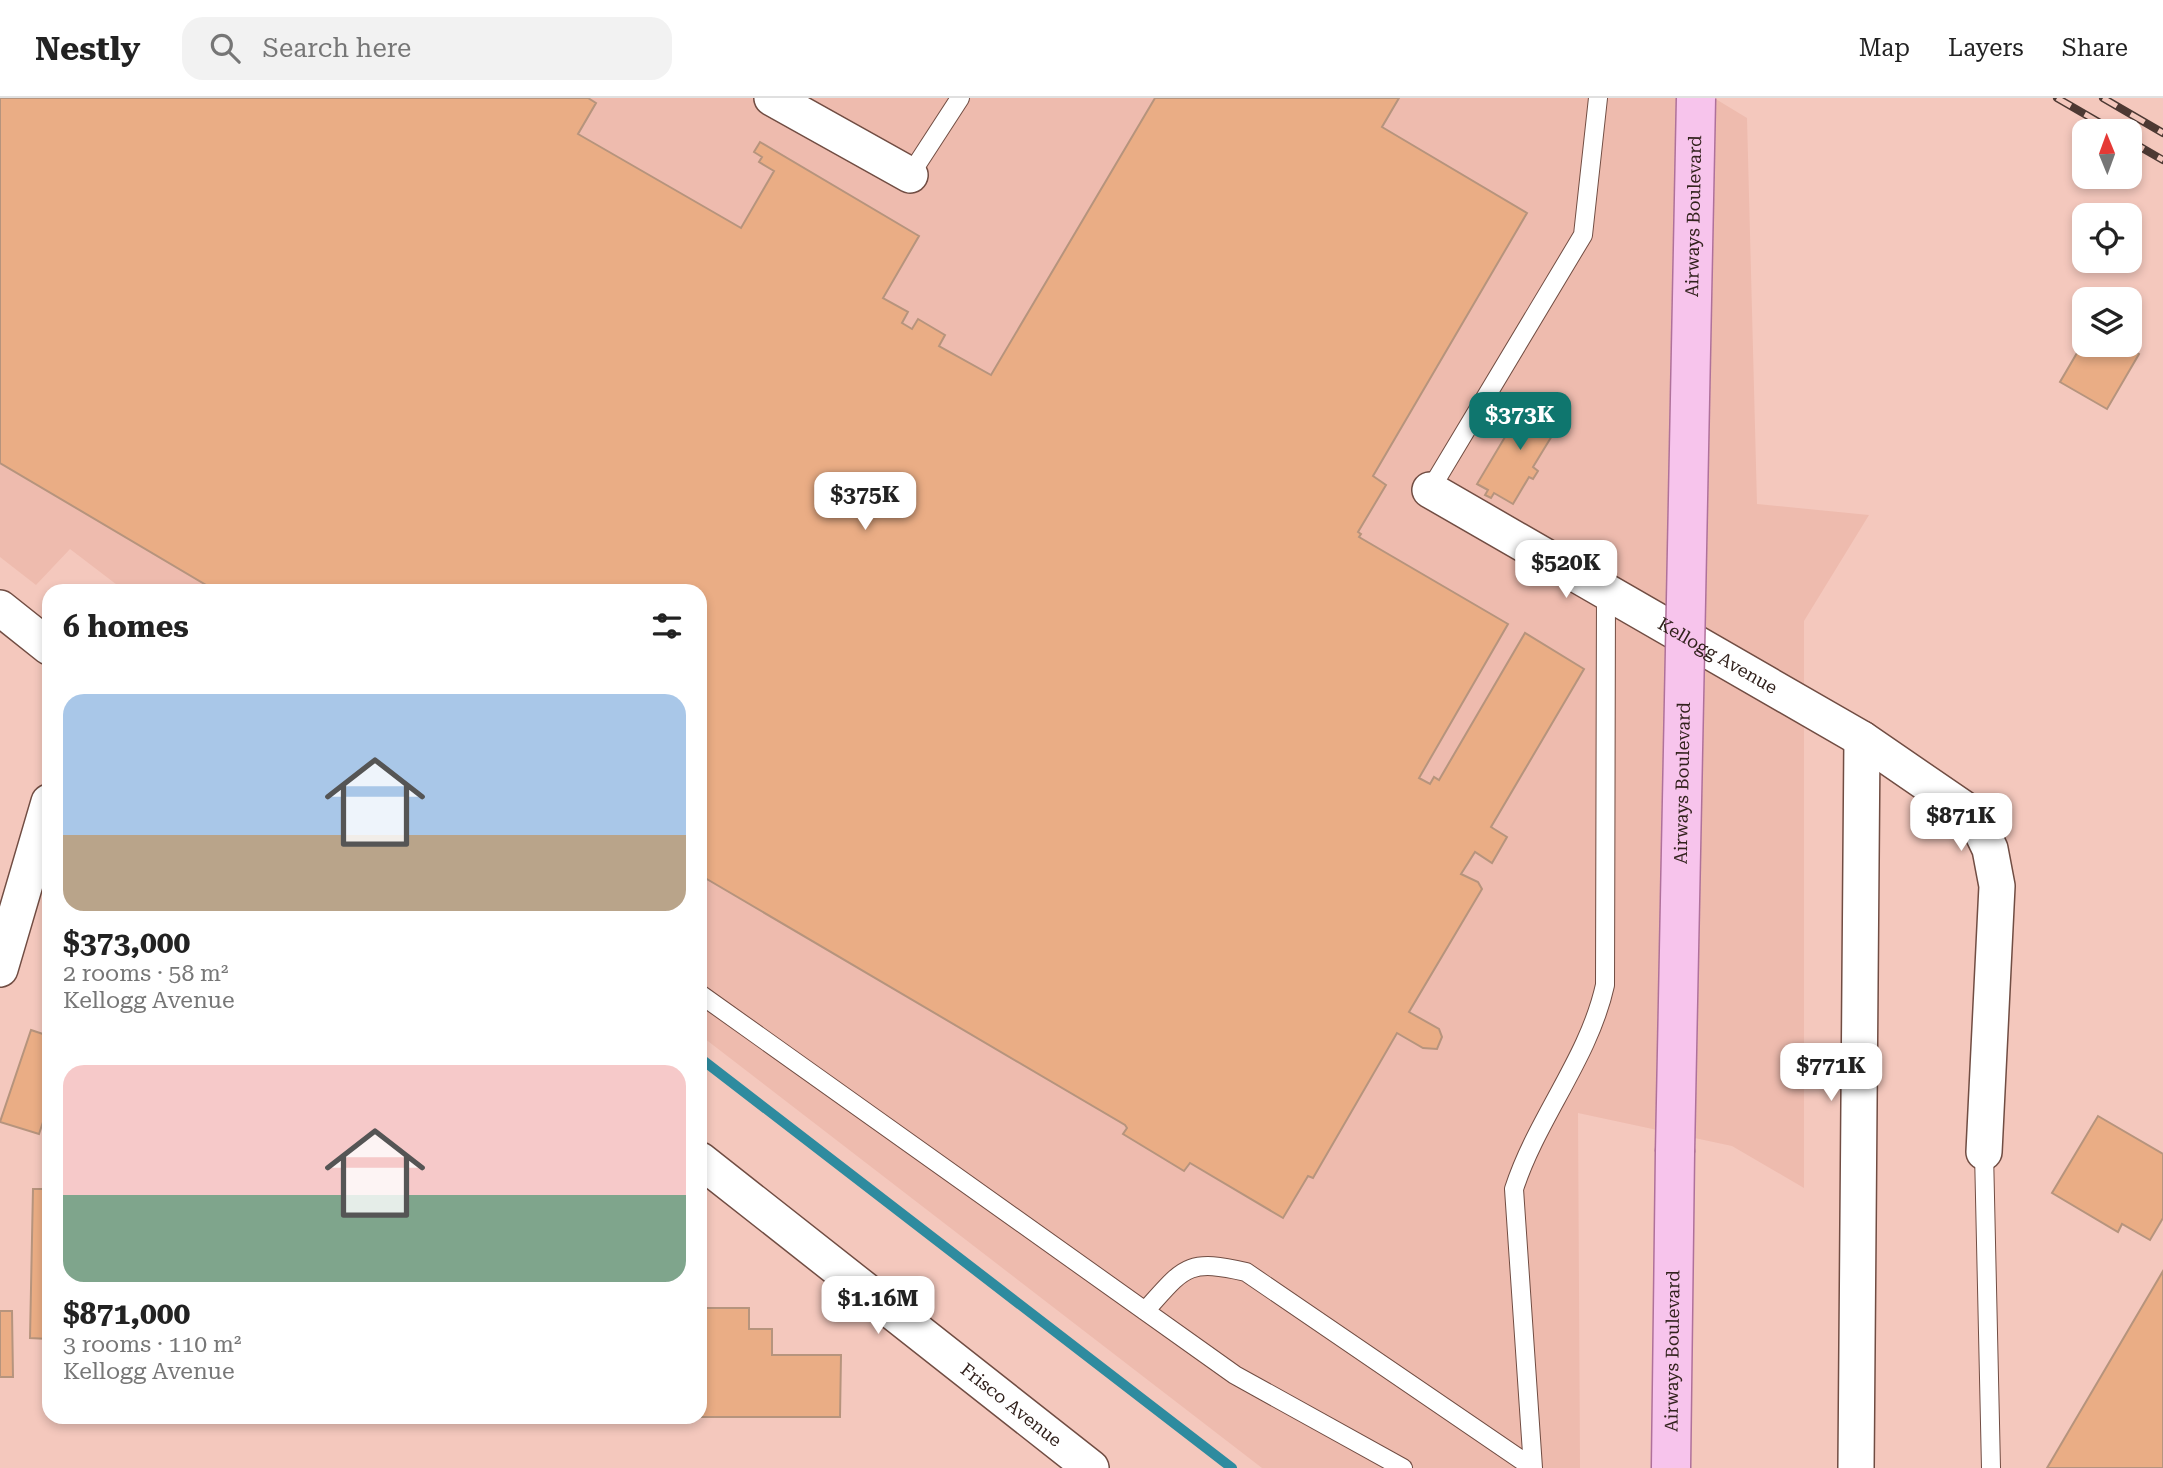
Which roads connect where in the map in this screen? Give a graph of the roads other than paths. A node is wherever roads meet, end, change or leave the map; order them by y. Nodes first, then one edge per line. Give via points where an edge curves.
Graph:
1 (772, 98) edge
2 (960, 98) edge
3 (1598, 98) edge
4 (1696, 98) edge
5 (910, 175) joint
6 (1430, 490) joint
7 (1606, 591) junction
8 (0, 608) edge
9 (42, 641) edge
10 (1862, 738) junction
11 (42, 826) edge
12 (0, 969) edge
13 (707, 999) edge
14 (1984, 1152) joint
15 (707, 1166) edge
16 (1144, 1311) junction
17 (1091, 1468) edge
18 (1403, 1468) edge
19 (1533, 1468) edge
20 (1671, 1468) edge
21 (1856, 1468) edge
22 (1991, 1468) edge

1 - 5 street
2 - 5 lane
3 - 6 lane, Kellogg Avenue via 1583,235
4 - 20 main road, Airways Boulevard, bridge
6 - 7 street, Kellogg Avenue
7 - 10 street, Kellogg Avenue
7 - 19 lane via 1605,985 1598,1018 1525,1153 1514,1189
8 - 9 street
10 - 14 street, Kellogg Avenue via 1964,809 1990,849 1997,886
10 - 21 street
11 - 12 street
13 - 16 lane
14 - 22 lane
15 - 17 street, Frisco Avenue
16 - 18 lane via 1235,1375
16 - 19 lane via 1181,1272 1211,1264 1246,1272

